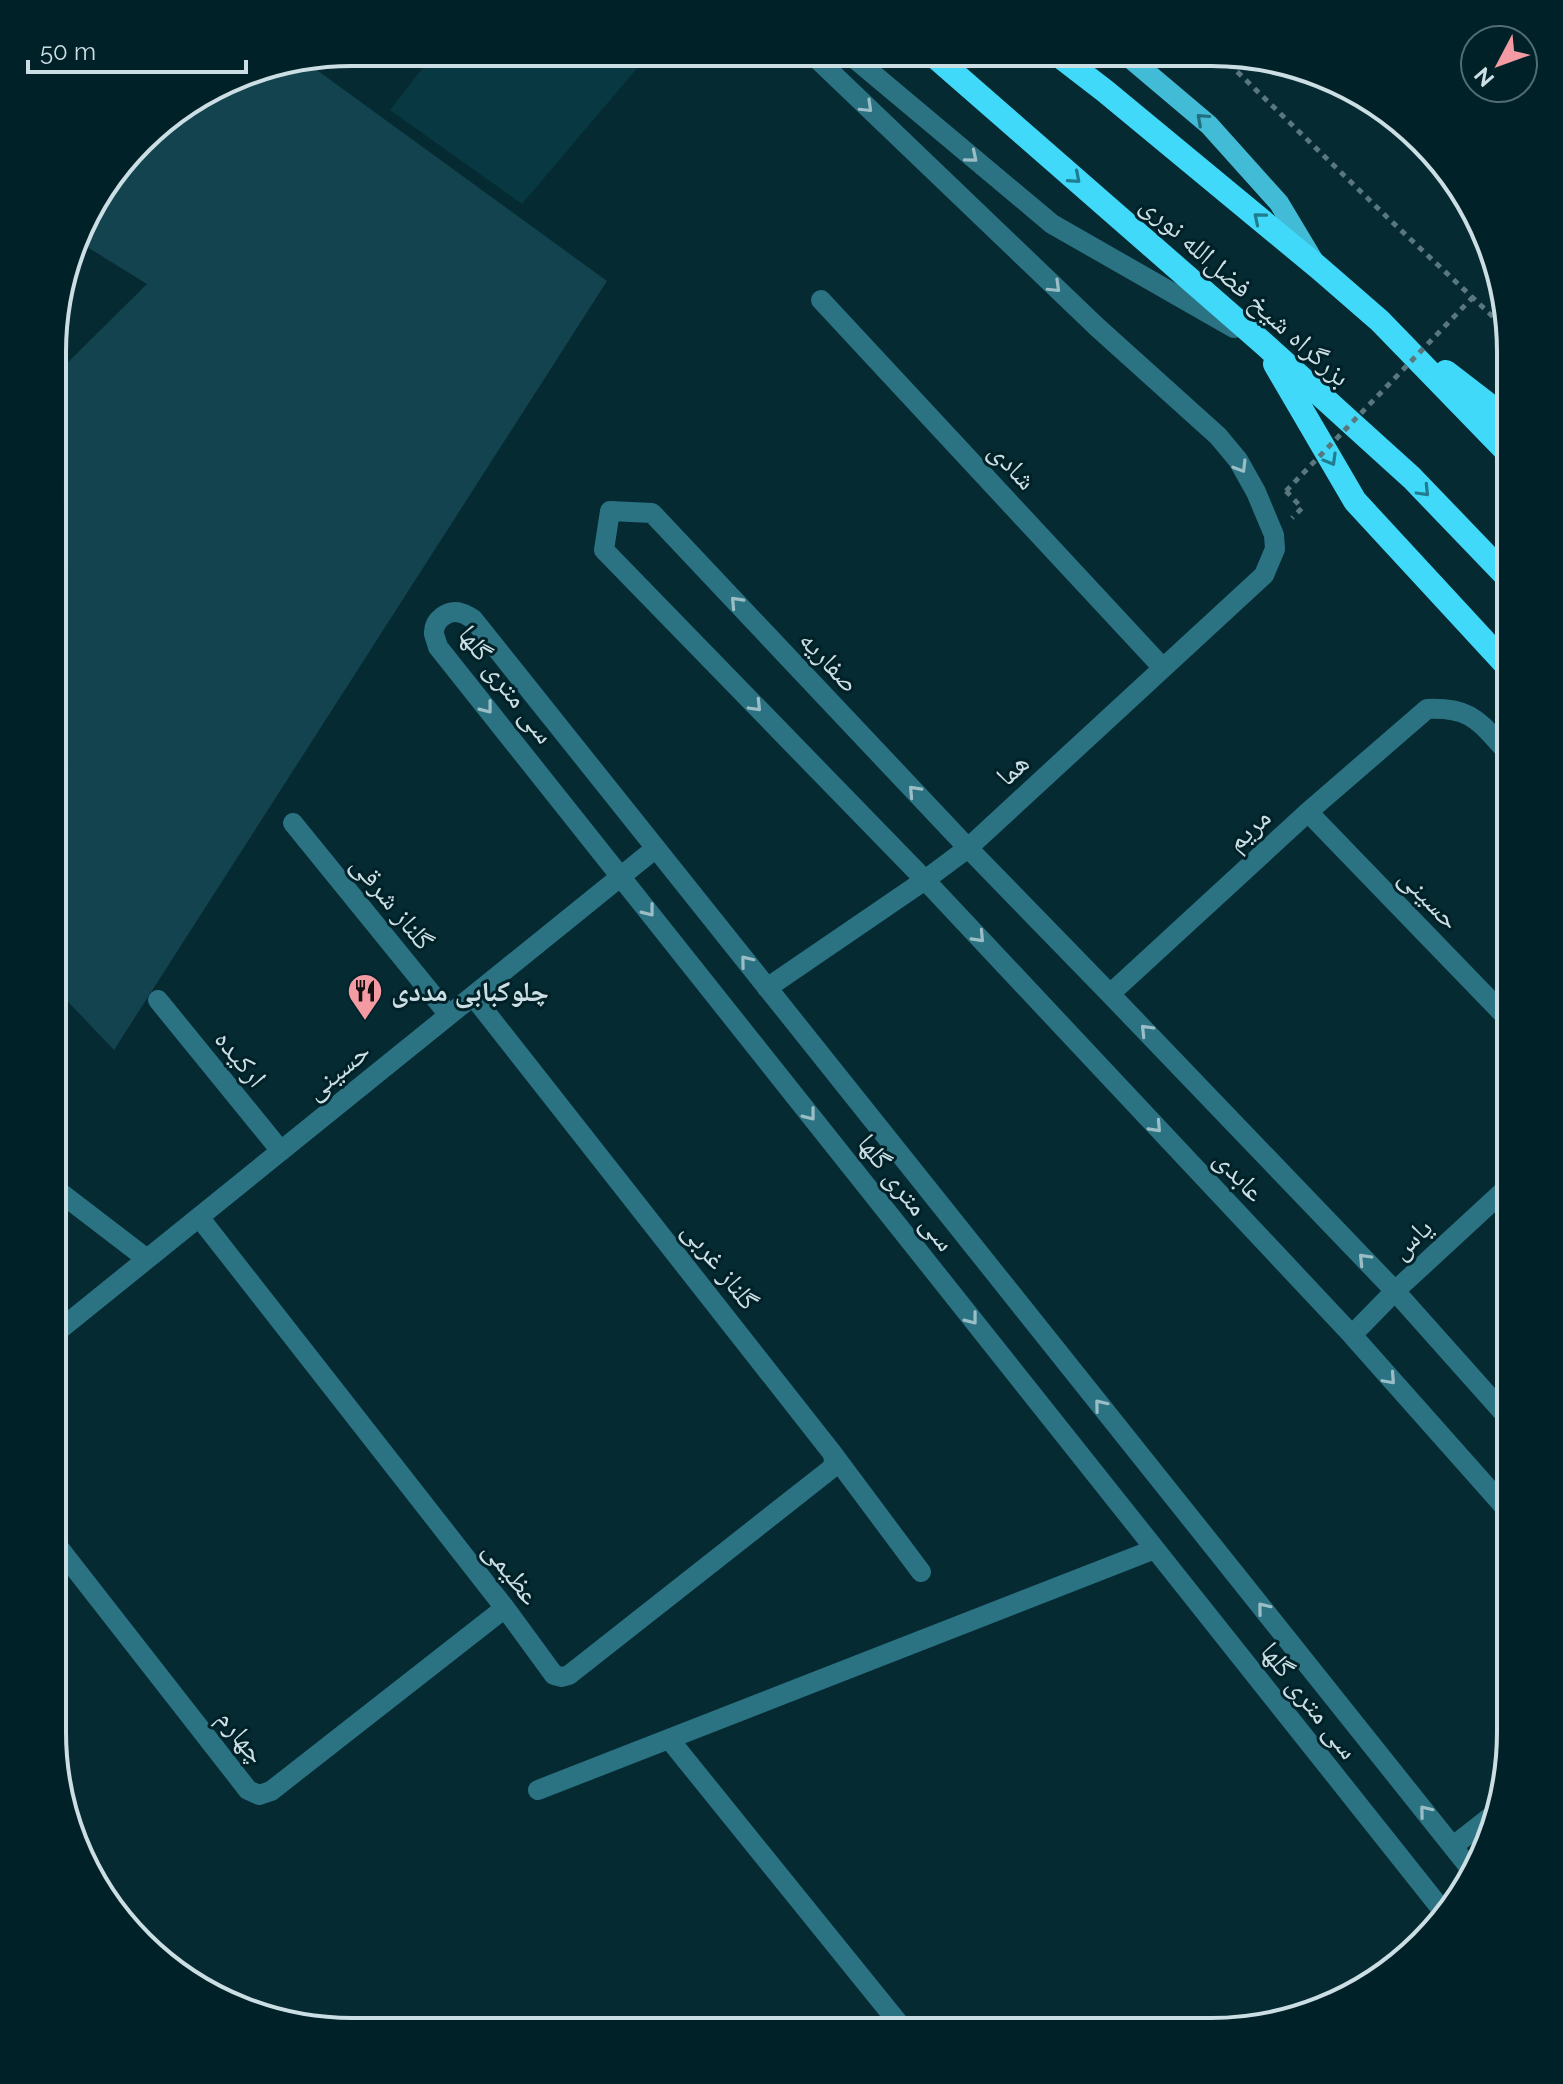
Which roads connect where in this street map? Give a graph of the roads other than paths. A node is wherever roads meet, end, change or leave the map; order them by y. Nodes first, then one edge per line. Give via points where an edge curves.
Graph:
1 (825, 66) edge
2 (864, 66) edge
3 (946, 66) edge
4 (1072, 66) edge
5 (1139, 66) edge
6 (1319, 268) junction
7 (821, 300) dead end
8 (1380, 321) junction
9 (1264, 344) junction
10 (1497, 411) edge
11 (1497, 442) edge
12 (1497, 566) edge
13 (1497, 655) edge
14 (1163, 668) junction
15 (1497, 742) edge
16 (1308, 812) junction
17 (293, 823) dead end
18 (656, 848) junction
19 (968, 848) junction
20 (621, 876) junction
21 (925, 880) junction
22 (767, 988) junction
23 (1110, 994) junction
24 (473, 996) junction
25 (158, 1000) dead end
26 (1497, 1008) edge
27 (449, 1015) junction
28 (281, 1151) junction
29 (66, 1197) edge
30 (1497, 1197) edge
31 (199, 1217) junction
32 (147, 1259) junction
33 (1395, 1291) junction
34 (66, 1324) edge
35 (1352, 1335) junction
36 (1497, 1405) edge
37 (833, 1454) junction
38 (1497, 1498) edge
39 (1155, 1549) junction
40 (66, 1557) edge
41 (921, 1572) dead end
42 (505, 1608) junction
43 (669, 1739) junction
44 (538, 1790) dead end
45 (1482, 1823) edge
46 (1453, 1846) junction
47 (1465, 1862) edge
48 (1438, 1905) edge
49 (894, 2018) edge

1 -> 14 street, هما via 1218,436 1256,492 1274,535 1275,549 1264,575
2 -> 9 street via 1052,224
3 -> 9 highway, بزرگراه شیخ فضل‌الله نوری
6 -> 4 highway, بزرگراه شیخ فضل‌الله نوری
6 -> 5 main road via 1279,203 1209,125
6 - 8 highway, بزرگراه شیخ فضل‌الله نوری
7 - 14 street, شادی
8 - 10 highway
8 - 11 highway, بزرگراه شیخ فضل‌الله نوری
9 -> 12 highway, بزرگراه شیخ فضل‌الله نوری via 1412,478
9 -> 13 highway via 1355,501
14 - 19 street, هما
15 - 16 street, مریم via 1471,715 1427,709
16 - 23 street, مریم
16 - 26 street, حسینی
17 - 27 street, گلناز شرقی
18 - 20 street, حسینی
18 -> 20 street, سی متری گلها via 473,619 461,612 443,616 434,634 438,647
22 -> 18 street, سی متری گلها
19 - 21 street, هما
19 -> 21 street, صفاریه via 652,513 610,511 604,550
19 - 23 street, عابدی
20 - 24 street, حسینی
20 -> 39 street, سی متری گلها
21 - 22 street, هما
21 -> 35 street, عابدی
46 -> 22 street, سی متری گلها
33 -> 23 street, عابدی
24 - 27 street, حسینی
24 - 37 street, گلناز غربی
25 - 28 street, ارکیده
27 - 28 street, حسینی
28 - 31 street, حسینی
29 - 32 street
30 - 33 street, یاس
31 - 32 street, حسینی
31 - 42 street, عظیمی
32 - 34 street, حسینی
33 - 35 street, یاس
33 - 36 street, عابدی
35 -> 38 street, عابدی
37 - 41 street, گلناز غربی
37 - 42 street, عظیمی via 832,1468 569,1675 554,1675
39 - 43 street
39 - 48 street, سی متری گلها
40 - 42 street, چهارم via 248,1790 259,1795 271,1791
43 - 44 street
43 - 49 street
45 - 46 street
46 - 47 street, سی متری گلها

